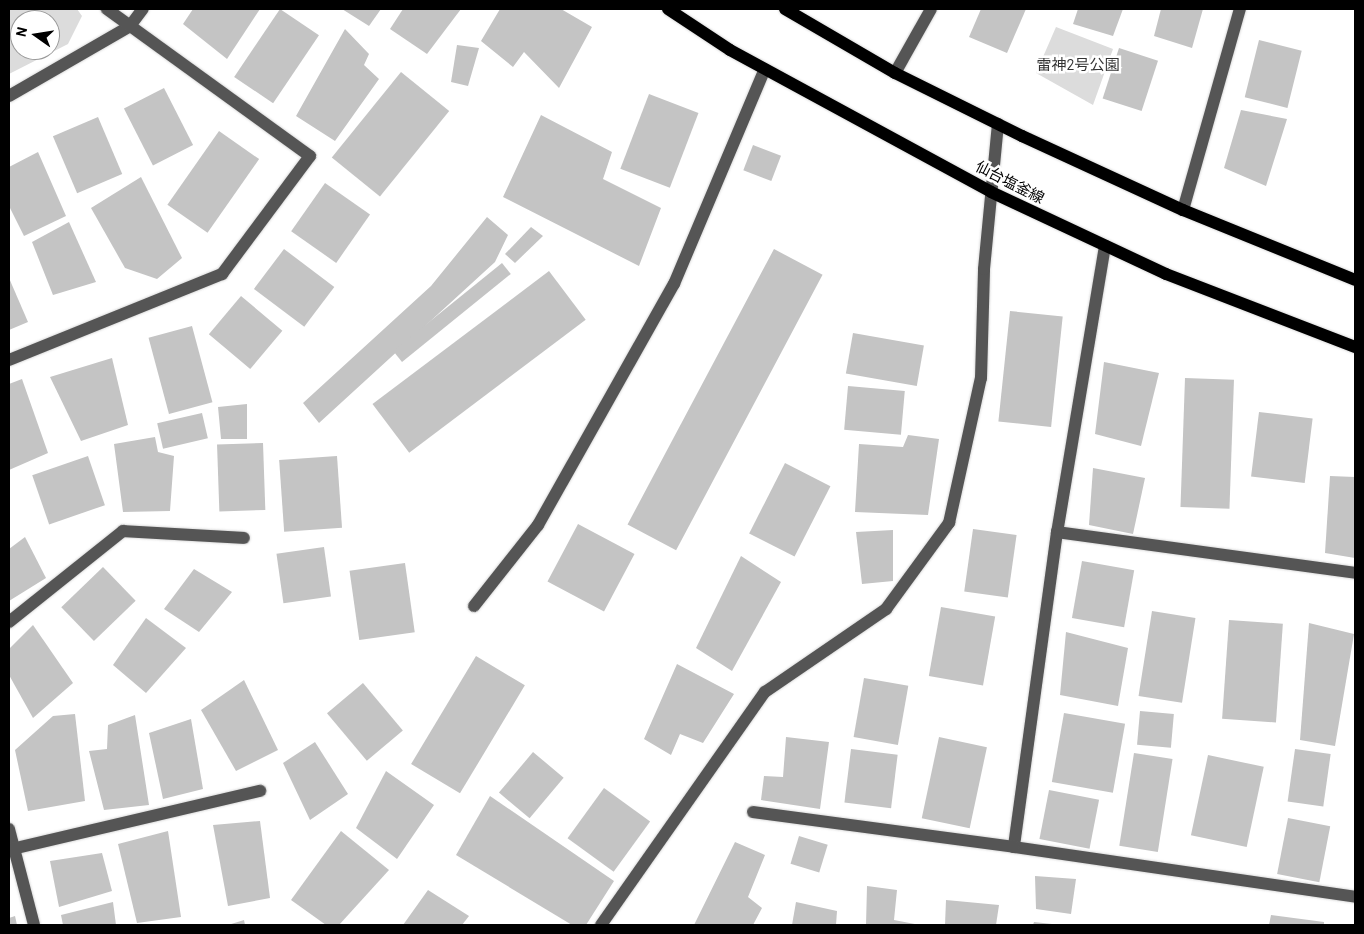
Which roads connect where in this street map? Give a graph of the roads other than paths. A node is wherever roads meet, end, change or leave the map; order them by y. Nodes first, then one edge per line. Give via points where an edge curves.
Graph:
1 (107, 9) edge
2 (143, 9) edge
3 (668, 9) edge
4 (931, 9) edge
5 (1240, 9) edge
6 (793, 11) edge
7 (130, 26) junction
8 (765, 68) junction
9 (896, 73) junction
10 (9, 96) edge
11 (998, 124) junction
12 (991, 192) junction
13 (1182, 210) junction
14 (1105, 246) junction
15 (1355, 280) edge
16 (1355, 346) edge
17 (9, 360) edge
18 (1057, 532) junction
19 (244, 538) dead end
20 (1355, 573) edge
21 (474, 606) dead end
22 (9, 622) edge
23 (260, 791) dead end
24 (753, 812) dead end
25 (9, 829) edge
26 (1014, 847) junction
27 (12, 849) junction
28 (1355, 897) edge
29 (34, 925) edge
30 (601, 925) edge

1 - 7 street
2 - 7 street
3 - 8 main road, 仙台塩釜線
4 - 9 street
5 - 13 street
6 - 9 main road
7 - 10 street
7 - 17 street via 310,156 222,274
8 - 12 main road, 仙台塩釜線
8 - 21 street via 674,284 538,525
9 - 11 main road
11 - 12 street
11 - 13 main road
12 - 14 main road, 仙台塩釜線
12 - 30 street via 981,378 949,523 886,609 765,692
13 - 15 main road
14 - 16 main road, 仙台塩釜線
14 - 18 street
18 - 20 street
18 - 26 street
19 - 22 street via 123,531
23 - 27 street
24 - 26 street
25 - 27 street
26 - 28 street
27 - 29 street

